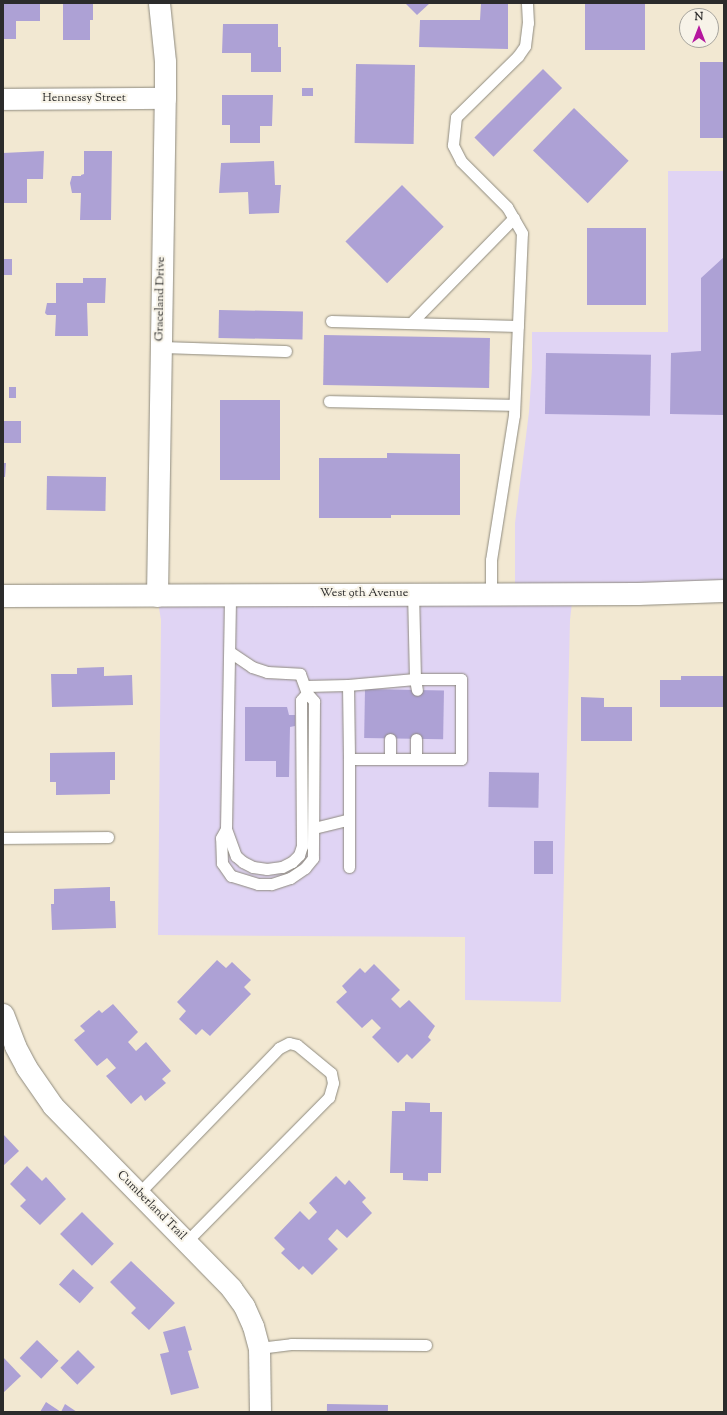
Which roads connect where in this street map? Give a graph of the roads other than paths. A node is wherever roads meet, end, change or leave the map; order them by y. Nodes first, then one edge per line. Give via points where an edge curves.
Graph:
1 (159, 3) edge
2 (527, 3) edge
3 (165, 98) junction
4 (3, 99) edge
5 (514, 218) junction
6 (331, 320) dead end
7 (411, 323) junction
8 (518, 326) junction
9 (160, 347) junction
10 (286, 351) dead end
11 (329, 401) dead end
12 (514, 405) junction
13 (724, 591) edge
14 (413, 594) junction
15 (490, 594) junction
16 (230, 595) junction
17 (3, 596) edge
18 (157, 596) junction
19 (230, 652) junction
20 (416, 684) junction
21 (348, 685) junction
22 (307, 689) junction
23 (390, 739) dead end
24 (416, 739) dead end
25 (349, 759) junction
26 (390, 759) junction
27 (416, 759) junction
28 (348, 819) junction
29 (314, 828) junction
30 (226, 829) junction
31 (108, 837) dead end
32 (3, 838) edge
33 (349, 867) dead end
34 (3, 1014) edge
35 (138, 1194) junction
36 (186, 1242) junction
37 (426, 1345) dead end
38 (260, 1348) junction
39 (260, 1412) edge

1 - 3 street, Graceland Drive via 165,61
2 - 5 lane via 525,46 456,117 453,145 462,161 507,207
3 - 4 street, Hennessy Street
3 - 9 street, Graceland Drive
5 - 7 lane
5 - 8 lane via 522,233
6 - 7 lane
7 - 8 lane
8 - 12 lane
9 - 10 lane
9 - 18 street, Graceland Drive
11 - 12 lane
12 - 15 lane via 490,560
13 - 15 main road, West 9th Avenue
14 - 15 main road, West 9th Avenue
14 - 16 main road, West 9th Avenue
14 - 20 lane
16 - 18 main road, West 9th Avenue
16 - 19 lane
17 - 18 main road, West 9th Avenue
19 - 22 lane via 252,667 267,672 300,674
19 - 30 lane via 227,690
20 - 21 lane
20 - 27 lane via 461,679 462,759
21 - 22 lane
21 - 25 lane
22 - 29 lane via 314,701
22 - 30 lane via 301,700 302,846 299,855 282,868 253,867 236,856
23 - 26 lane
24 - 27 lane
25 - 26 lane
25 - 28 lane
26 - 27 lane
28 - 29 lane
28 - 33 lane
29 - 30 lane via 313,858 290,878 271,884 258,884 231,876 222,863 222,838
31 - 32 lane
34 - 35 street, Cumberland Trail via 15,1046 39,1088 70,1125
35 - 36 street, Cumberland Trail
35 - 36 lane via 279,1048 289,1043 297,1045 331,1072 333,1083 329,1097
36 - 38 street, Cumberland Trail via 231,1288 244,1306 254,1326
37 - 38 lane via 291,1344
38 - 39 street, Cumberland Trail

